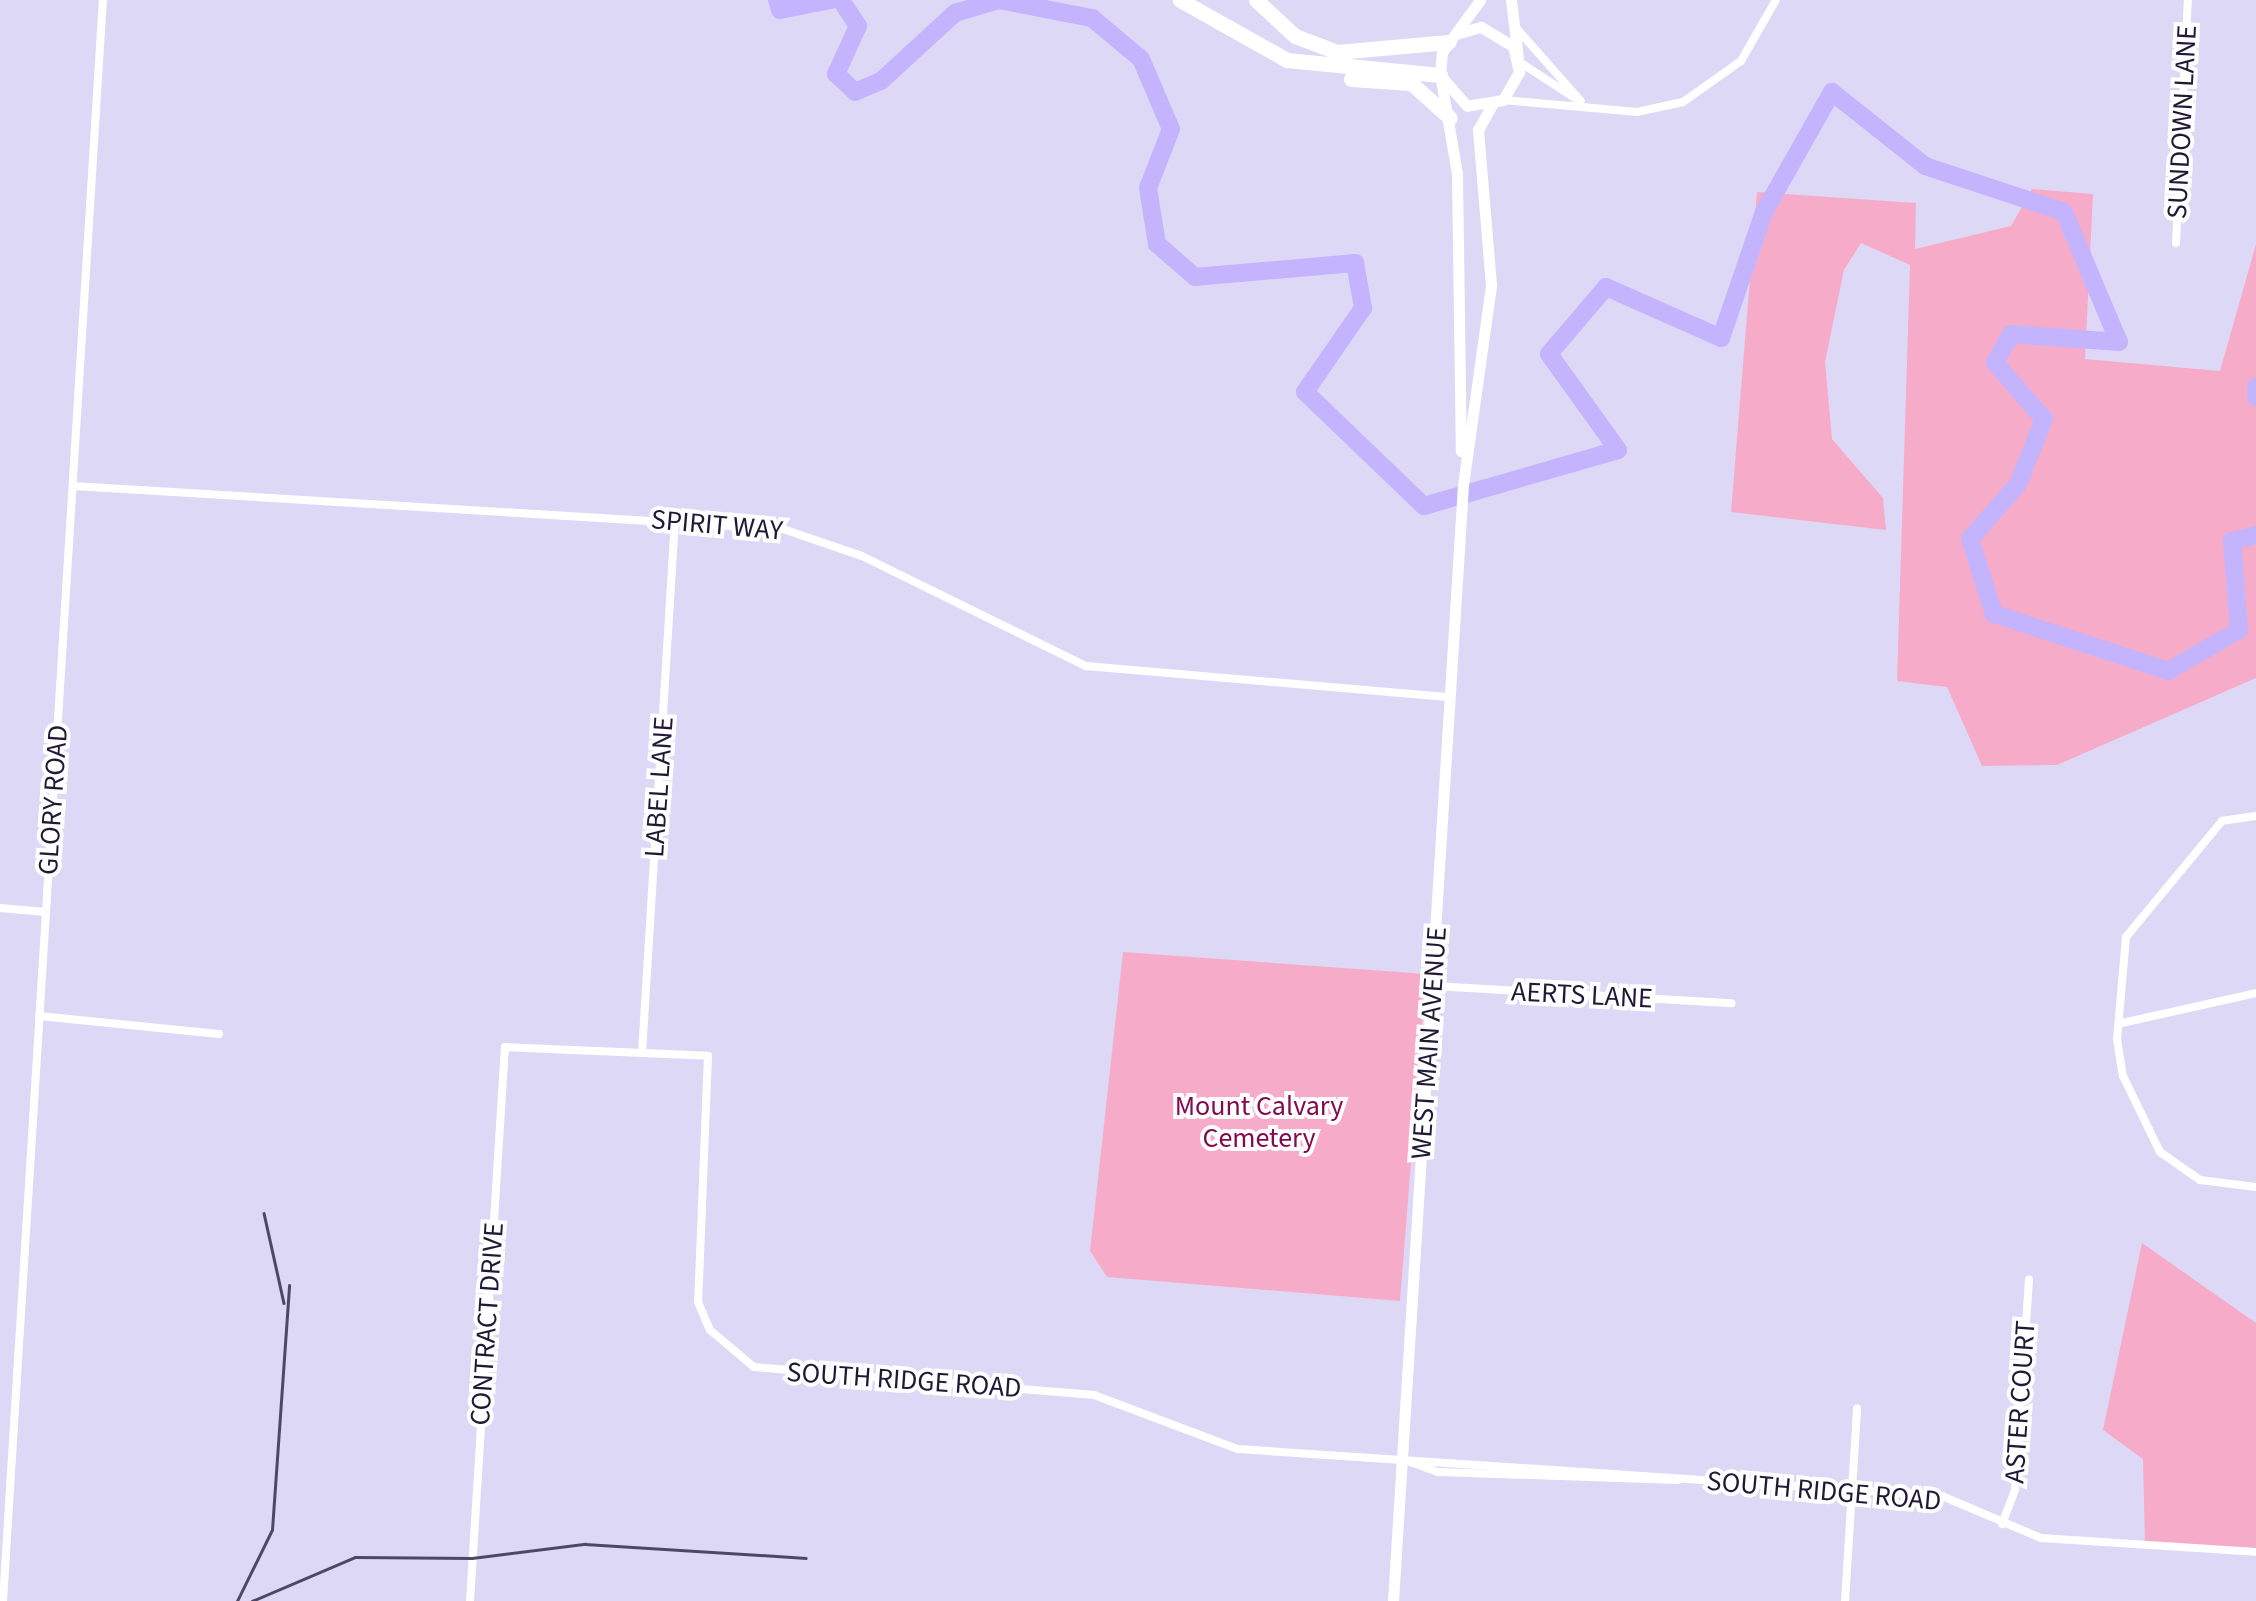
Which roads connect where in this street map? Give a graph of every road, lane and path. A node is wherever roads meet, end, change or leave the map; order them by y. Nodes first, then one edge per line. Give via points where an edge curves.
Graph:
1 (103, 0) edge
2 (1180, 0) edge
3 (1256, 0) edge
4 (1480, 0) edge
5 (1511, 0) edge
6 (1776, 0) edge
7 (2188, 0) edge
8 (1517, 28) junction
9 (1452, 38) junction
10 (1518, 60) junction
11 (1310, 65) junction
12 (1440, 78) junction
13 (1498, 102) junction
14 (1584, 103) junction
15 (1450, 118) junction
16 (2176, 244) dead end
17 (1463, 485) junction
18 (72, 486) junction
19 (675, 520) junction
20 (1450, 698) junction
21 (2256, 816) edge
22 (0, 908) edge
23 (46, 912) junction
24 (1432, 986) junction
25 (2256, 993) edge
26 (1732, 1004) dead end
27 (40, 1016) junction
28 (2122, 1023) junction
29 (219, 1034) dead end
30 (505, 1047) joint
31 (642, 1053) junction
32 (2256, 1187) edge
33 (2029, 1279) dead end
34 (1857, 1408) dead end
35 (1402, 1459) junction
36 (1683, 1480) junction
37 (1852, 1490) junction
38 (2002, 1524) junction
39 (2256, 1552) edge
40 (3, 1601) edge
41 (470, 1601) edge
42 (1393, 1601) edge
43 (1845, 1601) edge

1 - 18 street, GLORY ROAD
2 - 11 highway via 1261,50
3 - 9 highway via 1295,36 1337,52
4 - 9 main road
5 - 8 main road
6 - 14 street via 1745,57 1698,94 1644,112
7 - 16 street, SUNDOWN LANE
8 - 10 main road
8 - 14 street
9 - 10 main road via 1494,30
9 - 12 main road
10 - 13 main road
10 - 14 street
11 - 12 highway
11 - 15 highway via 1410,83
12 - 13 main road via 1456,100
12 - 15 main road, WEST MAIN AVENUE
13 - 14 street
13 - 17 main road, WEST MAIN AVENUE via 1478,130 1492,251
15 - 17 main road, WEST MAIN AVENUE
17 - 20 main road, WEST MAIN AVENUE
18 - 19 street, SPIRIT WAY
18 - 23 street, GLORY ROAD
19 - 20 street, SPIRIT WAY via 770,527 837,544 1028,644 1126,676
19 - 31 street, LABEL LANE
20 - 24 main road, WEST MAIN AVENUE
21 - 28 street via 2222,822 2126,936
22 - 23 street
23 - 27 street, GLORY ROAD
24 - 26 street, AERTS LANE
24 - 35 main road, WEST MAIN AVENUE
25 - 28 street
27 - 29 street
27 - 40 street, GLORY ROAD
28 - 32 street via 2123,1076 2160,1152 2200,1180
30 - 31 street, SOUTH RIDGE ROAD
30 - 41 street, CONTRACT DRIVE
31 - 35 street, SOUTH RIDGE ROAD via 708,1056 698,1302 710,1330 754,1366 1087,1394 1238,1449
33 - 38 street, ASTER COURT via 2015,1490
34 - 37 street
35 - 36 street, SOUTH RIDGE ROAD via 1656,1470
35 - 36 street, SOUTH RIDGE ROAD via 1438,1472
35 - 42 main road, WEST MAIN AVENUE
36 - 37 street, SOUTH RIDGE ROAD
37 - 38 street, SOUTH RIDGE ROAD via 1942,1496
37 - 43 street
38 - 39 street, SOUTH RIDGE ROAD via 2041,1538

